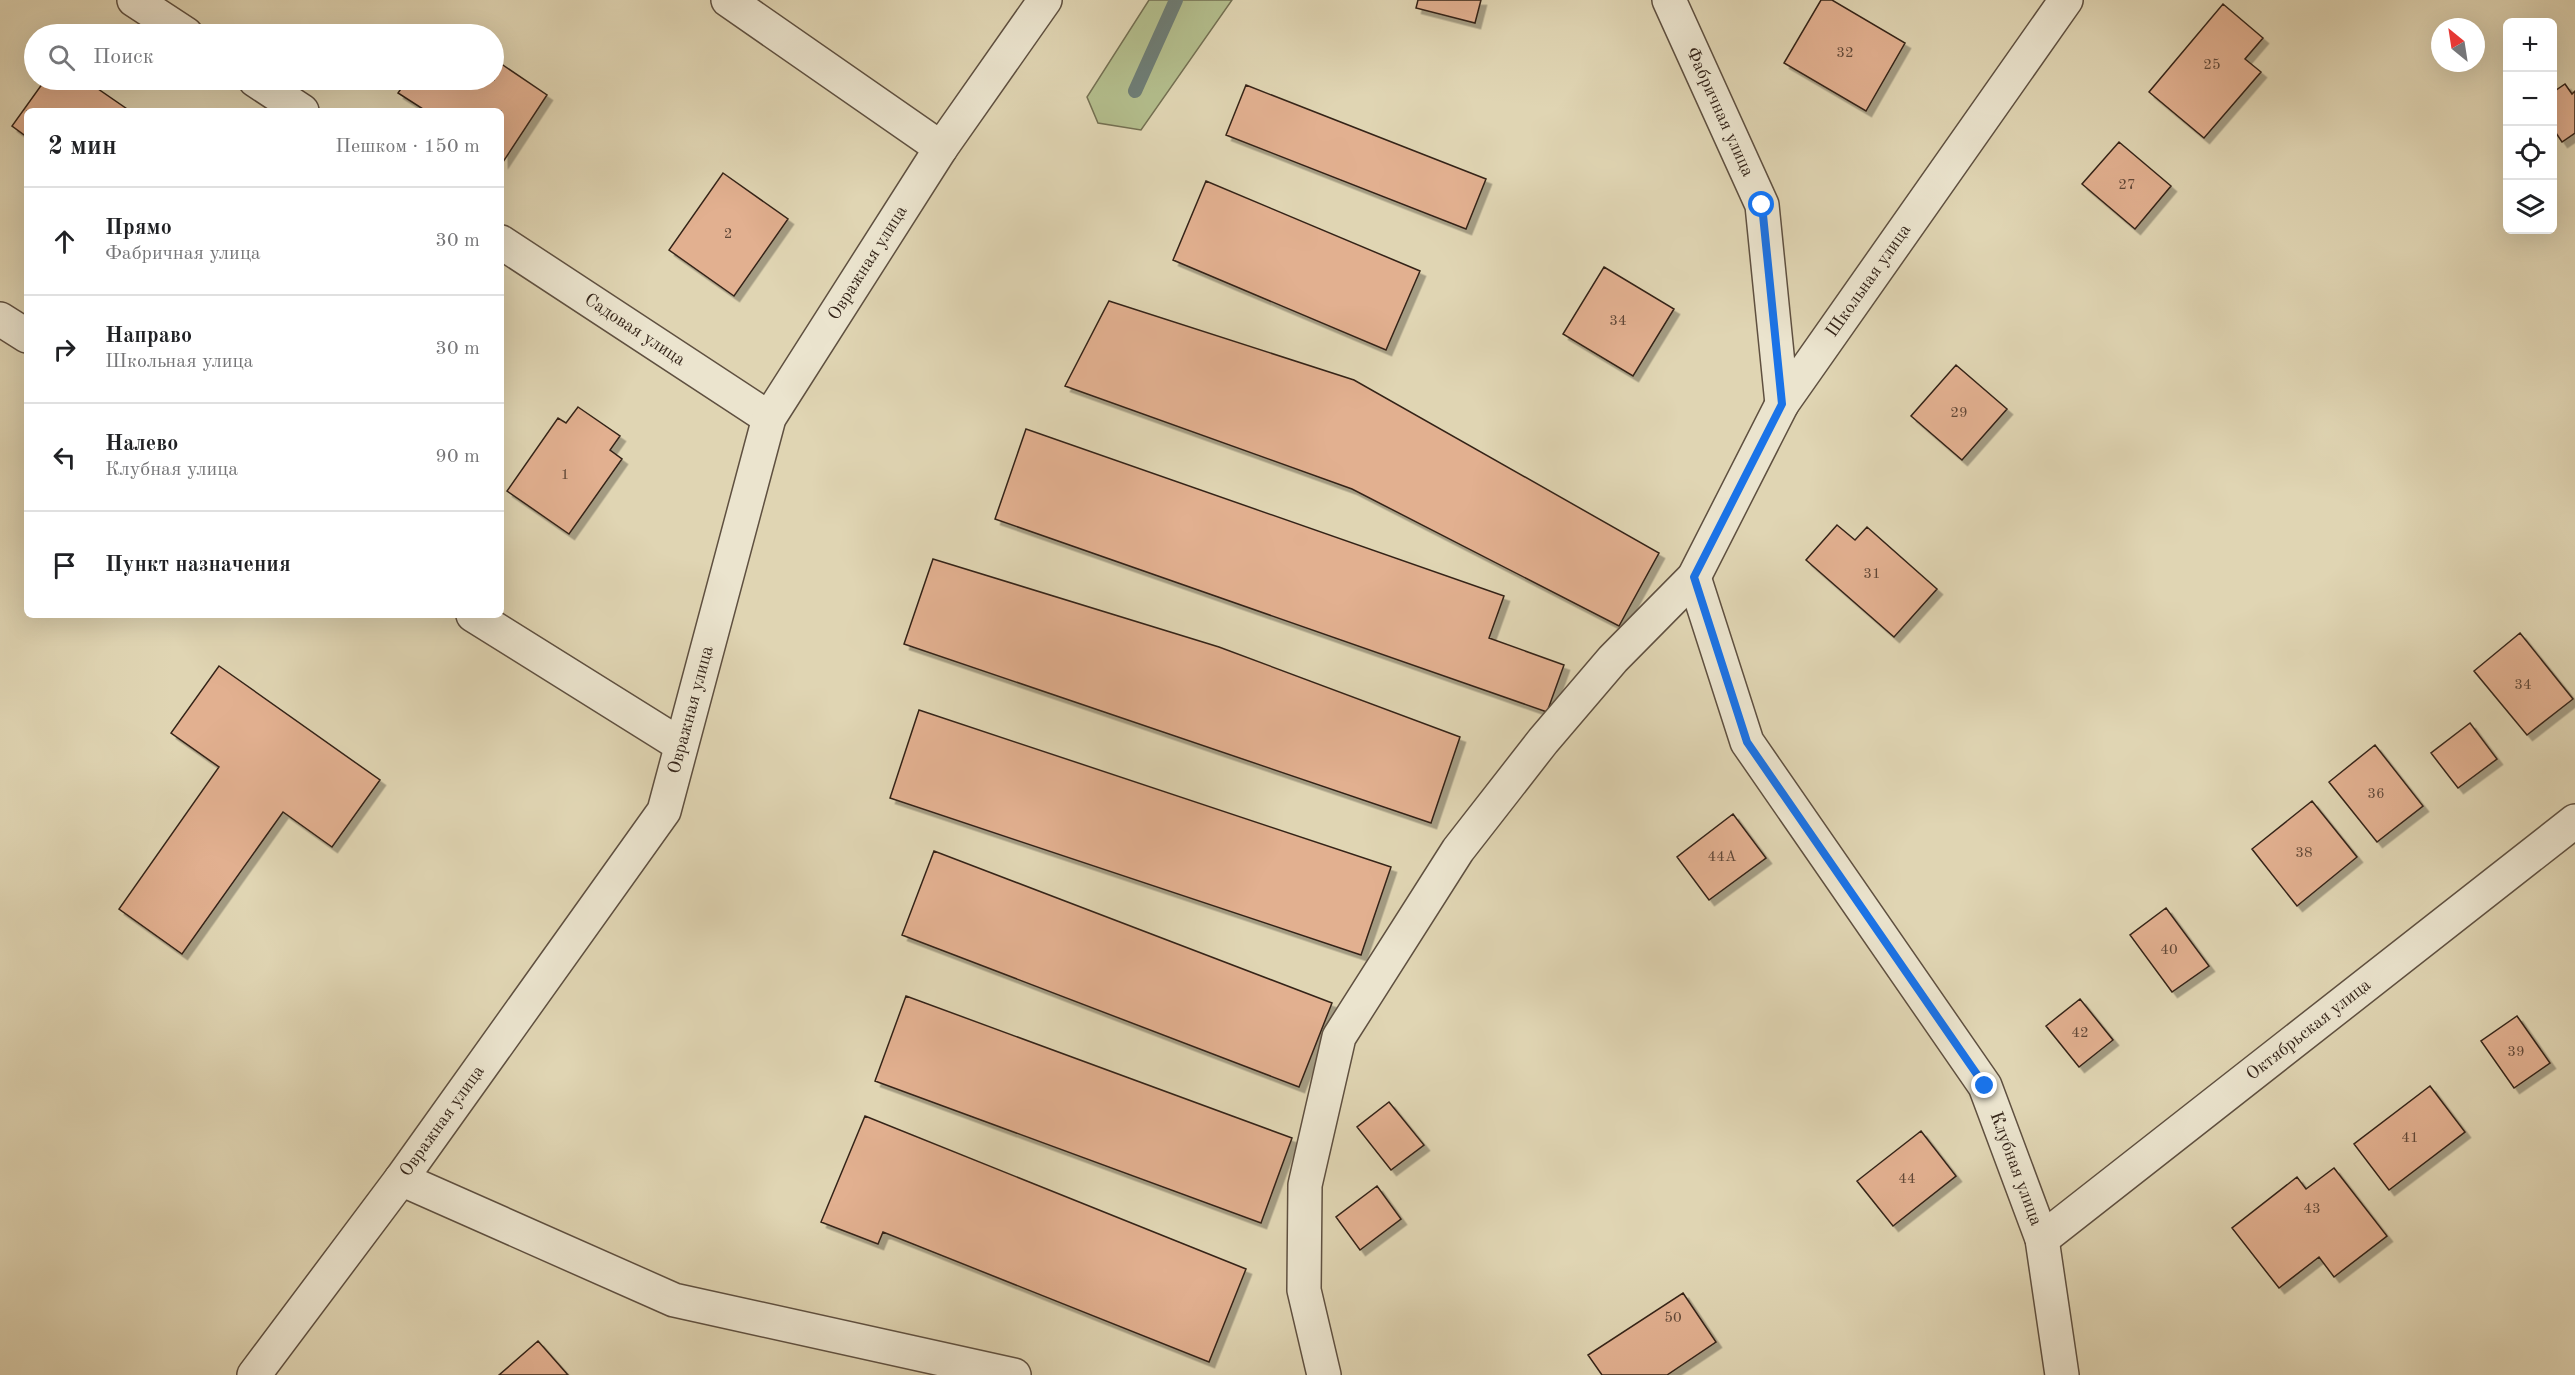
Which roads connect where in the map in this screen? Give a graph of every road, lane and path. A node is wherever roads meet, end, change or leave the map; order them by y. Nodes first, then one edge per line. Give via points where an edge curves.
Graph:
1 (134, 0) edge
2 (728, 0) edge
3 (1045, 0) edge
4 (1669, 0) edge
5 (2066, 0) edge
6 (171, 24) edge
7 (270, 90) edge
8 (297, 108) edge
9 (941, 148) junction
10 (504, 244) edge
11 (0, 319) edge
12 (24, 334) edge
13 (1782, 404) junction
14 (769, 418) junction
15 (1694, 577) junction
16 (478, 618) edge
17 (681, 745) junction
18 (2575, 821) edge
19 (401, 1179) junction
20 (2042, 1239) junction
21 (254, 1375) edge
22 (1014, 1375) edge
23 (1324, 1375) edge
24 (2062, 1375) edge

1 - 6 street
2 - 9 street
3 - 9 street, Овражная улица
4 - 13 street, Фабричная улица via 1762,205
5 - 13 street, Школьная улица
7 - 8 street
9 - 14 street, Овражная улица
10 - 14 street, Садовая улица
11 - 12 street
13 - 15 street, Школьная улица
14 - 17 street, Овражная улица
15 - 20 street, Клубная улица via 1747,742 1985,1086
15 - 23 street, Школьная улица via 1613,659 1465,841 1339,1037 1305,1185 1304,1290
16 - 17 street
17 - 19 street, Овражная улица via 664,811
18 - 20 street, Октябрьская улица
19 - 21 street, Овражная улица
19 - 22 street via 674,1300
20 - 24 street, Клубная улица

